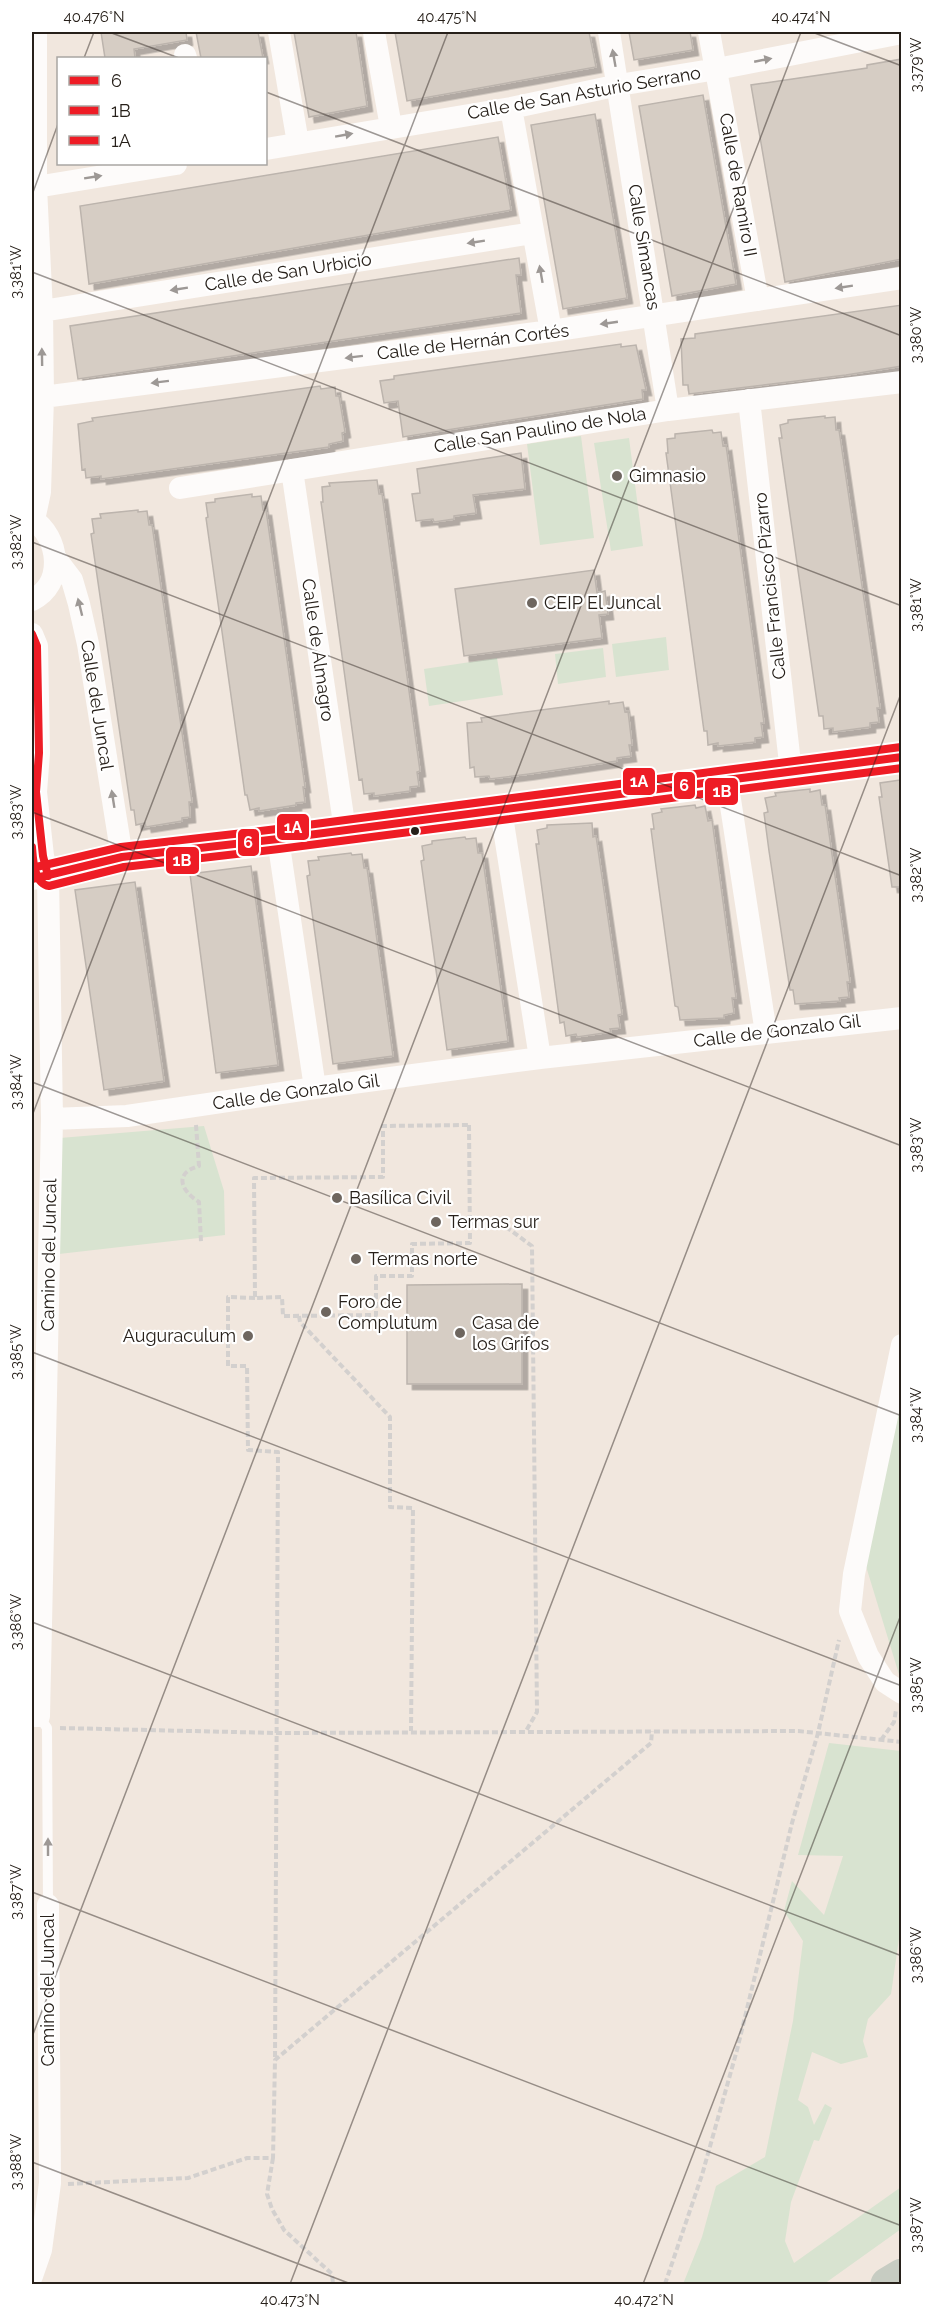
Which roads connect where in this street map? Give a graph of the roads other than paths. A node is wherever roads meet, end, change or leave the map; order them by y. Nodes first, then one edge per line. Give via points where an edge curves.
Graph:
1 (36, 32) edge
2 (279, 32) edge
3 (374, 32) edge
4 (609, 32) edge
5 (709, 32) edge
6 (902, 33) edge
7 (810, 41) edge
8 (717, 69) junction
9 (619, 85) junction
10 (511, 108) junction
11 (391, 127) junction
12 (298, 143) junction
13 (267, 148) edge
14 (170, 165) edge
15 (36, 187) junction
16 (34, 220) edge
17 (533, 233) junction
18 (36, 272) edge
19 (902, 278) edge
20 (758, 300) junction
21 (42, 311) junction
22 (655, 317) junction
23 (551, 332) junction
24 (902, 382) edge
25 (43, 397) junction
26 (749, 400) junction
27 (668, 410) junction
28 (292, 470) junction
29 (180, 489) dead end
30 (33, 520) edge
31 (56, 559) junction
32 (32, 600) edge
33 (32, 634) edge
34 (902, 757) edge
35 (791, 772) junction
36 (727, 780) junction
37 (501, 810) junction
38 (345, 830) junction
39 (278, 839) junction
40 (122, 857) junction
41 (40, 877) edge
42 (902, 1018) edge
43 (766, 1032) junction
44 (540, 1059) junction
45 (315, 1088) junction
46 (52, 1119) junction
47 (902, 1345) edge
48 (39, 1351) edge
49 (900, 1693) edge
50 (39, 1720) edge
51 (48, 1905) joint
52 (902, 2275) edge
53 (32, 2277) edge
54 (887, 2284) edge

1 - 15 street
2 - 12 street
3 - 11 street
9 -> 4 street, Calle Simancas
5 - 8 street, Calle de Ramiro II
6 - 7 street, Calle de San Asturio Serrano
8 -> 7 street, Calle de San Asturio Serrano
8 - 9 street, Calle de San Asturio Serrano
8 - 20 street, Calle de Ramiro II
9 - 10 street, Calle de San Asturio Serrano
9 - 22 street, Calle Simancas
10 - 11 street, Calle de San Asturio Serrano
10 - 17 street
12 -> 11 street, Calle de San Asturio Serrano
12 - 13 street, Calle de San Asturio Serrano
15 -> 14 street
15 - 16 street
16 - 18 street
17 -> 21 street, Calle de San Urbicio
23 -> 17 street
18 - 21 street
19 -> 20 street, Calle de Hernán Cortés
20 - 22 street, Calle de Hernán Cortés
25 -> 21 street
22 -> 23 street, Calle de Hernán Cortés
22 - 27 street, Calle Simancas
23 -> 25 street, Calle de Hernán Cortés
24 - 26 street, Calle San Paulino de Nola
25 - 30 street via 40,492
26 - 27 street, Calle San Paulino de Nola
26 - 35 street, Calle Francisco Pizarro
27 - 28 street, Calle San Paulino de Nola
28 - 29 street, Calle San Paulino de Nola
28 - 38 street, Calle de Almagro
30 - 31 street, Calle del Juncal via 46,531
31 - 32 street via 47,587
40 -> 31 street, Calle del Juncal via 82,614 72,580
33 - 41 street via 37,646 36,792 43,856
34 - 35 street
35 - 36 street
36 - 37 street
36 - 43 street
37 - 38 street
37 - 44 street
38 - 39 street
39 - 40 street
39 - 45 street
40 - 41 street
41 - 46 street, Camino del Juncal
42 - 43 street, Calle de Gonzalo Gil
43 - 44 street, Calle de Gonzalo Gil
44 - 45 street, Calle de Gonzalo Gil
45 - 46 street, Calle de Gonzalo Gil via 127,1116
46 - 48 street, Camino del Juncal
47 - 49 street via 854,1574 850,1611 868,1656 885,1682
48 - 50 street, Camino del Juncal
51 -> 50 lane, Camino del Juncal
51 - 53 street, Camino del Juncal via 50,2183 41,2250
52 - 54 main road

